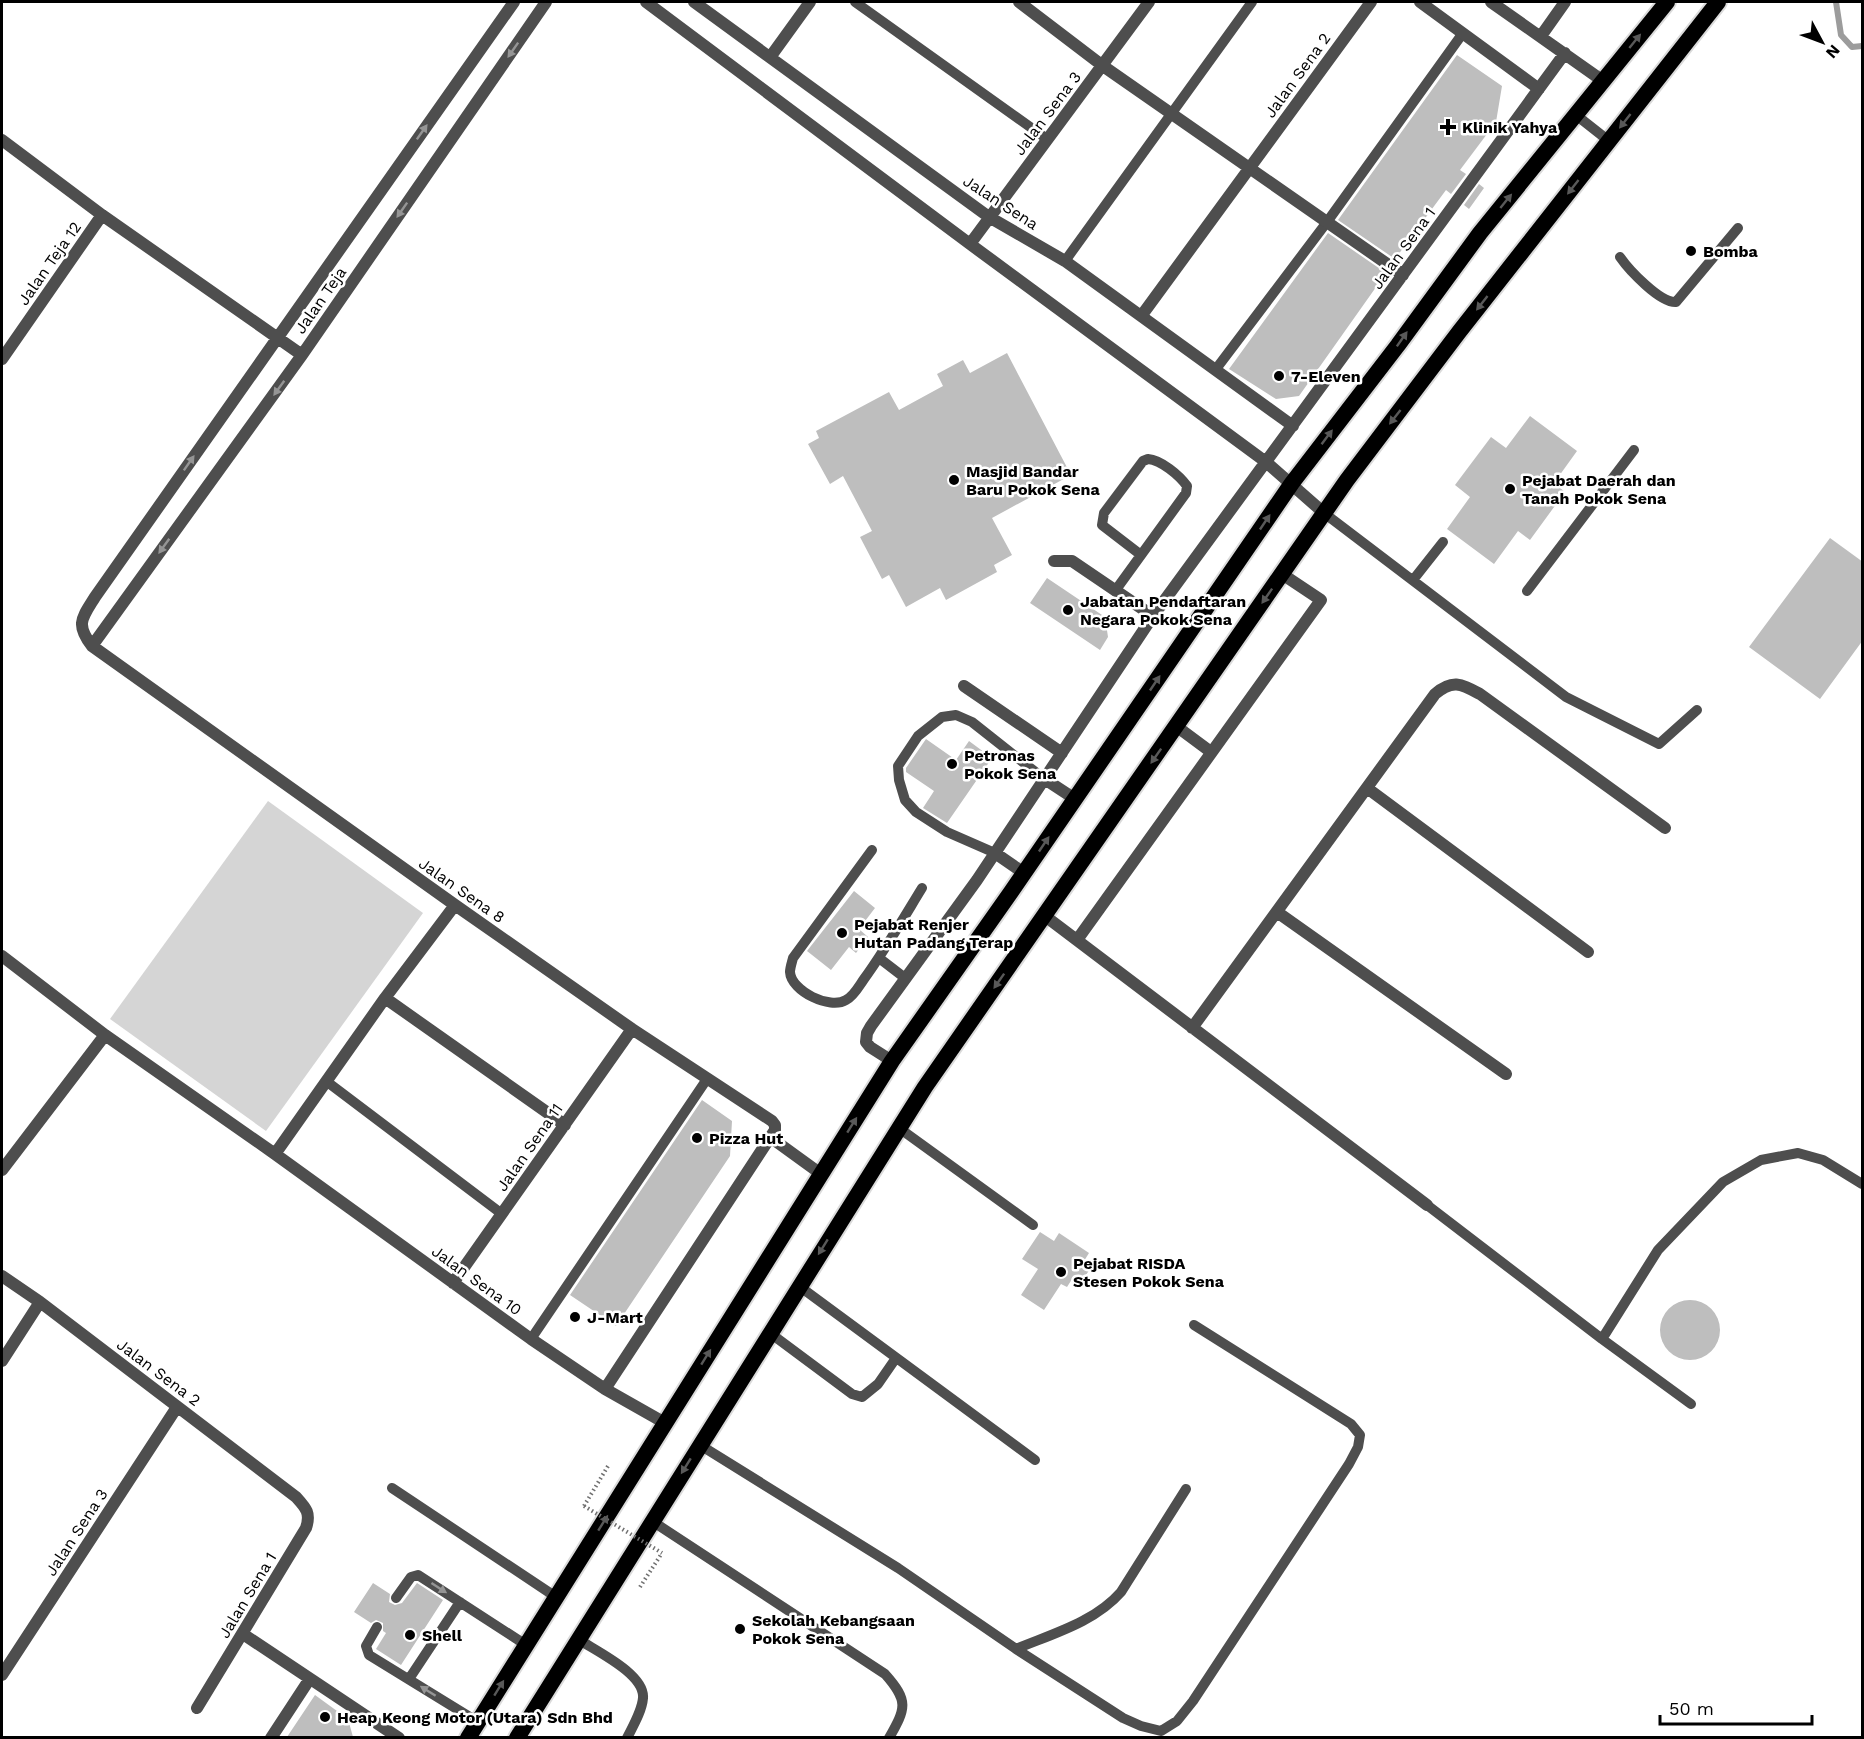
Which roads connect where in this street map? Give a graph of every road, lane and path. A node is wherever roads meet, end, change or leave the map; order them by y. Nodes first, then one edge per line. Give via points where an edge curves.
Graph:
1 (514, 2) edge
2 (546, 2) edge
3 (646, 2) edge
4 (698, 2) edge
5 (810, 2) edge
6 (855, 2) edge
7 (1019, 2) edge
8 (1149, 2) edge
9 (1252, 2) edge
10 (1371, 2) edge
11 (1420, 2) edge
12 (1491, 2) edge
13 (1565, 2) edge
14 (1667, 2) edge
15 (1718, 2) edge
16 (1462, 33) junction
17 (1541, 36) junction
18 (1565, 53) junction
19 (771, 56) junction
20 (1103, 66) junction
21 (1603, 81) junction
22 (1539, 89) junction
23 (1172, 112) junction
24 (1576, 114) junction
25 (1047, 139) junction
26 (2, 140) edge
27 (1609, 141) junction
28 (1249, 168) junction
29 (102, 215) junction
30 (989, 217) junction
31 (1326, 222) junction
32 (1738, 228) dead end
33 (970, 244) junction
34 (1620, 257) dead end
35 (1065, 261) junction
36 (1403, 275) junction
37 (1142, 315) junction
38 (277, 337) junction
39 (302, 355) junction
40 (2, 358) edge
41 (1216, 369) junction
42 (1293, 426) junction
43 (1634, 450) dead end
44 (1266, 462) junction
45 (1292, 483) junction
46 (1324, 513) junction
47 (1443, 542) dead end
48 (1141, 555) junction
49 (1054, 561) dead end
50 (1282, 574) junction
51 (1413, 580) junction
52 (1115, 591) junction
53 (1527, 591) dead end
54 (1153, 616) junction
55 (92, 646) junction
56 (964, 686) dead end
57 (1697, 710) dead end
58 (1176, 726) junction
59 (1211, 752) junction
60 (1062, 753) junction
61 (1044, 778) junction
62 (1366, 788) junction
63 (1075, 799) junction
64 (1665, 828) dead end
65 (872, 850) dead end
66 (995, 854) junction
67 (1024, 873) junction
68 (922, 888) dead end
69 (455, 905) junction
70 (1277, 912) junction
71 (1045, 916) junction
72 (1077, 940) junction
73 (1588, 952) dead end
74 (2, 956) edge
75 (879, 958) junction
76 (905, 978) junction
77 (386, 998) junction
78 (1192, 1028) junction
79 (633, 1029) junction
80 (105, 1035) junction
81 (892, 1061) junction
82 (1506, 1074) dead end
83 (707, 1078) junction
84 (326, 1081) junction
85 (565, 1125) junction
86 (899, 1128) junction
87 (770, 1137) junction
88 (275, 1154) junction
89 (2, 1170) edge
90 (821, 1174) junction
91 (1863, 1184) edge
92 (1427, 1205) joint
93 (502, 1214) junction
94 (1033, 1225) dead end
95 (2, 1276) edge
96 (453, 1283) junction
97 (799, 1286) junction
98 (40, 1302) junction
99 (1194, 1325) dead end
100 (770, 1333) junction
101 (1602, 1339) junction
102 (531, 1340) junction
103 (896, 1358) junction
104 (2, 1361) edge
105 (605, 1389) junction
106 (1691, 1404) dead end
107 (177, 1407) junction
108 (665, 1423) junction
109 (700, 1445) junction
110 (1035, 1460) dead end
111 (608, 1466) dead end
112 (392, 1488) dead end
113 (1186, 1489) dead end
114 (296, 1497) joint
115 (652, 1521) junction
116 (640, 1587) dead end
117 (556, 1597) junction
118 (396, 1598) dead end
119 (460, 1602) junction
120 (377, 1627) dead end
121 (243, 1634) junction
122 (578, 1639) junction
123 (526, 1645) junction
124 (1016, 1649) junction
125 (2, 1675) edge
126 (409, 1679) junction
127 (309, 1680) junction
128 (197, 1708) dead end
129 (478, 1722) junction
130 (383, 1733) edge
131 (271, 1737) edge
132 (399, 1737) edge
133 (468, 1737) edge
134 (517, 1737) edge
135 (627, 1737) edge
136 (889, 1737) edge

38 -> 1 street, Jalan Teja
2 -> 39 street, Jalan Teja
3 - 33 street
4 - 19 street, Jalan Sena
5 - 19 street
6 - 25 lane
7 - 20 street
8 - 20 street, Jalan Sena 3
9 - 23 lane
10 - 28 street, Jalan Sena 2
11 - 16 street
12 - 17 street
13 - 17 street
21 -> 14 highway
15 -> 27 highway
16 - 22 street
16 - 31 lane
17 - 18 street
18 - 21 street
18 - 22 street, Jalan Sena 1
19 - 30 street, Jalan Sena
20 - 23 street
20 - 25 street, Jalan Sena 3
21 - 24 highway
22 - 36 street, Jalan Sena 1
23 - 28 street
23 - 35 lane
24 - 27 lane
45 -> 24 highway via 1480,232
25 - 30 street, Jalan Sena 3
26 - 29 street
27 -> 46 highway
28 - 31 street
28 - 37 street, Jalan Sena 2
29 - 38 street
29 - 40 street, Jalan Teja 12
30 - 33 street, Jalan Sena 3
30 - 35 street, Jalan Sena
31 - 36 street
31 - 41 lane
32 - 34 lane via 1676,302 1667,301 1629,271
33 - 44 street
35 - 37 street, Jalan Sena
36 - 42 street, Jalan Sena 1
37 - 41 street, Jalan Sena
38 - 39 street
55 -> 38 street, Jalan Teja via 85,638 81,619
39 -> 55 street, Jalan Teja
41 - 42 street, Jalan Sena
42 - 44 street, Jalan Sena 1
43 - 53 lane
44 - 45 street
44 - 54 street, Jalan Sena 1
45 - 46 street
63 -> 45 highway
46 - 50 highway
46 - 51 lane
47 - 51 lane
48 - 48 lane via 1186,493 1187,486 1159,462 1148,459 1102,520 1102,525
48 - 52 lane
49 - 52 street via 1072,561
50 -> 58 highway
50 - 59 street via 1321,600
51 - 57 lane via 1566,698 1659,744
52 - 54 street
54 - 60 street, Jalan Sena 1
55 - 69 street, Jalan Sena 8
56 - 60 street
58 - 59 street
58 -> 71 highway
59 - 72 street
60 - 61 street, Jalan Sena 1
61 - 63 street
61 - 66 street
61 - 66 lane via 972,722 956,715 942,717 918,736 898,766 905,800 916,812 947,832
62 - 64 street via 1435,694 1453,684 1463,684
62 - 70 street
62 - 73 street
67 -> 63 highway
65 - 75 lane via 793,958 790,973 794,982 809,994 832,1004 845,1001 854,993
66 - 67 street
66 - 76 street
67 - 81 highway
68 - 75 lane
69 - 77 street
69 - 79 street, Jalan Sena 8
70 - 78 street
70 - 82 street
71 - 72 street
71 -> 86 highway
72 - 78 street
74 - 80 street, Jalan Sena 10
75 - 76 lane
76 - 81 street via 867,1034 870,1047
77 - 84 street
77 - 85 street
78 - 92 street
79 - 83 street, Jalan Sena 8
79 - 85 street, Jalan Sena 11
80 - 88 street, Jalan Sena 10
80 - 89 street
90 -> 81 highway
83 - 87 street, Jalan Sena 8 via 772,1121 775,1130
83 - 102 lane
84 - 88 street
84 - 93 lane
85 - 93 street, Jalan Sena 11
86 - 94 lane
86 -> 97 highway
87 - 90 street
87 - 105 street
88 - 96 street, Jalan Sena 10
108 -> 90 highway
91 - 101 lane via 1823,1160 1798,1153 1761,1160 1723,1182 1658,1250
92 - 101 lane
93 - 96 street, Jalan Sena 11
95 - 98 street, Jalan Sena 2
96 - 102 street, Jalan Sena 10
97 - 100 highway
97 - 103 lane
98 - 104 street
98 - 107 street, Jalan Sena 2
99 - 124 lane via 1351,1424 1360,1435 1349,1464 1193,1701 1177,1721 1161,1731 1123,1718
100 - 103 lane via 852,1394 862,1397 878,1384
100 - 109 highway
101 - 106 lane
102 - 105 street, Jalan Sena 10
103 - 110 lane
105 - 108 street, Jalan Sena 10
107 - 114 street, Jalan Sena 2
107 - 125 street, Jalan Sena 3
117 -> 108 highway
109 -> 115 highway
109 - 124 lane via 898,1568
111 - 116 path, bridge via 584,1506 662,1553
112 - 117 lane
113 - 124 lane via 1112,1603
114 - 121 street, Jalan Sena 1 via 309,1518 306,1528
115 - 122 highway
115 - 136 lane via 885,1674 898,1688 903,1703 902,1715
117 - 123 highway
118 -> 119 lane via 411,1577 418,1575
119 - 123 lane
119 - 126 lane
120 - 126 lane via 366,1646 367,1652
121 - 127 street
121 - 128 street, Jalan Sena 1
122 - 134 highway
122 - 135 lane via 641,1684 641,1709
129 -> 123 highway
129 -> 126 lane
127 - 130 street
127 - 131 street
129 - 133 highway
130 - 132 street

